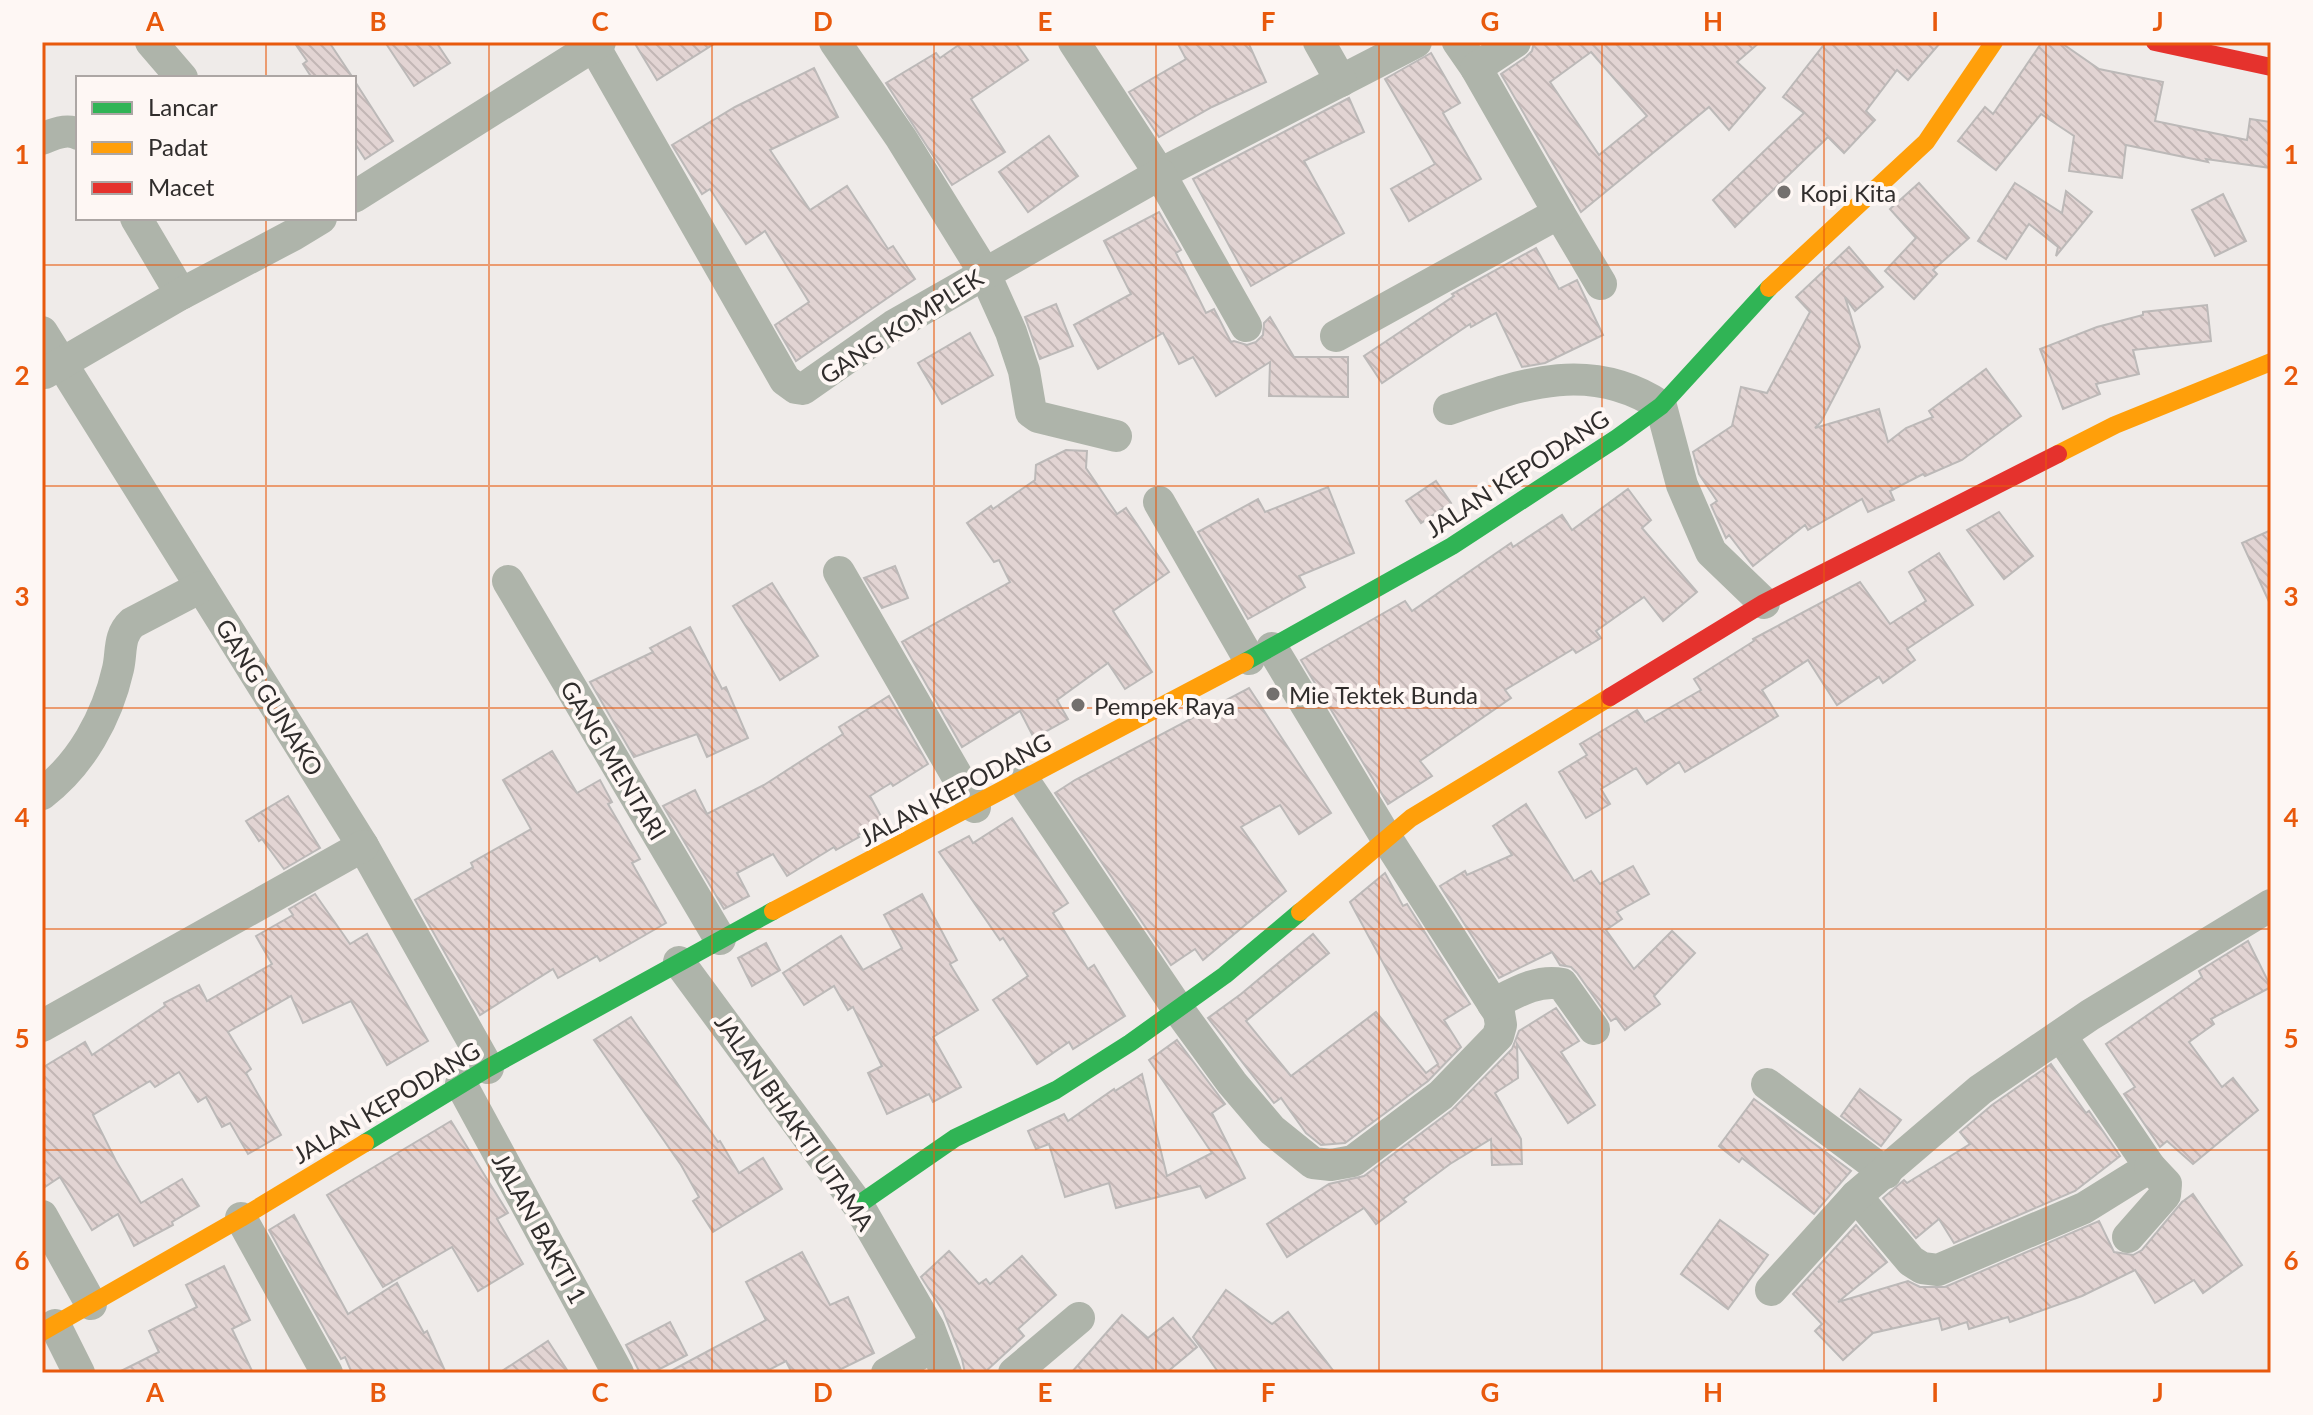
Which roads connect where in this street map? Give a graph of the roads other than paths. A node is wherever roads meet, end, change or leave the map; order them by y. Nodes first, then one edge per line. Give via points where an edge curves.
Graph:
1 (151, 42) edge
2 (835, 42) edge
3 (1074, 42) edge
4 (1319, 42) edge
5 (1416, 42) edge
6 (1515, 42) edge
7 (1994, 42) edge
8 (2155, 42) edge
9 (597, 44) edge
10 (1467, 55) edge
11 (2271, 67) edge
12 (180, 76) edge
13 (1341, 81) junction
14 (76, 132) edge
15 (42, 139) edge
16 (1160, 174) junction
17 (356, 196) edge
18 (1559, 213) junction
19 (137, 220) edge
20 (314, 220) edge
21 (288, 227) edge
22 (984, 272) junction
23 (1601, 284) dead end
24 (181, 294) junction
25 (1246, 326) dead end
26 (42, 332) edge
27 (1336, 336) dead end
28 (2271, 362) edge
29 (52, 369) edge
30 (1661, 406) junction
31 (1449, 409) dead end
32 (1116, 436) dead end
33 (1159, 502) dead end
34 (839, 572) dead end
35 (508, 581) dead end
36 (201, 587) junction
37 (1764, 603) junction
38 (1261, 654) junction
39 (1024, 781) junction
40 (42, 794) edge
41 (975, 807) junction
42 (1387, 839) junction
43 (363, 846) junction
44 (2271, 905) edge
45 (720, 939) junction
46 (679, 962) junction
47 (1493, 1004) junction
48 (1178, 1009) junction
49 (42, 1026) edge
50 (1594, 1029) dead end
51 (2061, 1036) junction
52 (475, 1076) junction
53 (1767, 1084) dead end
54 (2150, 1167) junction
55 (1886, 1173) junction
56 (1856, 1196) junction
57 (858, 1205) junction
58 (42, 1216) edge
59 (241, 1218) junction
60 (2128, 1237) dead end
61 (1771, 1290) dead end
62 (91, 1304) junction
63 (1079, 1318) dead end
64 (48, 1328) edge
65 (941, 1359) edge
66 (79, 1373) edge
67 (327, 1373) edge
68 (618, 1373) edge
69 (887, 1373) edge
70 (1014, 1373) edge

1 - 12 street
2 - 22 street
3 - 16 street
4 - 13 street
5 - 13 street, GANG KOMPLEK
6 - 10 street
7 - 30 street, JALAN KEPODANG via 1926,142 1760,296
8 - 11 street
9 - 17 street
9 - 22 street, GANG KOMPLEK via 788,384 803,389 893,326
10 - 18 street
13 - 16 street, GANG KOMPLEK
14 - 15 street
16 - 22 street, GANG KOMPLEK
16 - 25 street
18 - 23 street
18 - 27 street
19 - 24 street
20 - 21 street
21 - 24 street
22 - 32 street via 1011,332 1031,412
24 - 29 street
26 - 29 street, GANG GUNAKO
28 - 37 street via 2115,425
29 - 36 street, GANG GUNAKO
30 - 31 street via 1606,381 1569,378 1511,388
30 - 37 street via 1682,485 1711,552
30 - 38 street, JALAN KEPODANG via 1452,546
33 - 38 street
34 - 41 street
35 - 45 street, GANG MENTARI
36 - 40 street via 124,631 108,703 86,749
36 - 43 street, GANG GUNAKO
37 - 42 street via 1411,818
38 - 39 street, JALAN KEPODANG
38 - 42 street
39 - 41 street, JALAN KEPODANG
39 - 48 street
41 - 45 street, JALAN KEPODANG
42 - 47 street
42 - 48 street
43 - 49 street
43 - 52 street, GANG GUNAKO
44 - 51 street
45 - 46 street, JALAN KEPODANG
46 - 52 street, JALAN KEPODANG
46 - 57 street, JALAN BHAKTI UTAMA
47 - 48 street via 1501,1025 1498,1036 1441,1095 1353,1161 1331,1165 1313,1163 1272,1130
47 - 50 street via 1548,981 1562,984
48 - 57 street via 1056,1090 955,1138
51 - 54 street
51 - 55 street via 1980,1090
52 - 59 street, JALAN KEPODANG
52 - 68 street, JALAN BAKTI 1
53 - 55 street
54 - 56 street via 2084,1208 1938,1270 1911,1261
54 - 60 street via 2166,1184 2165,1195
55 - 56 street
56 - 61 street
57 - 65 street, JALAN BHAKTI UTAMA via 929,1328
58 - 62 street
59 - 62 street, JALAN KEPODANG
59 - 67 street
62 - 64 street, JALAN KEPODANG
63 - 70 street
64 - 66 street
65 - 69 street

